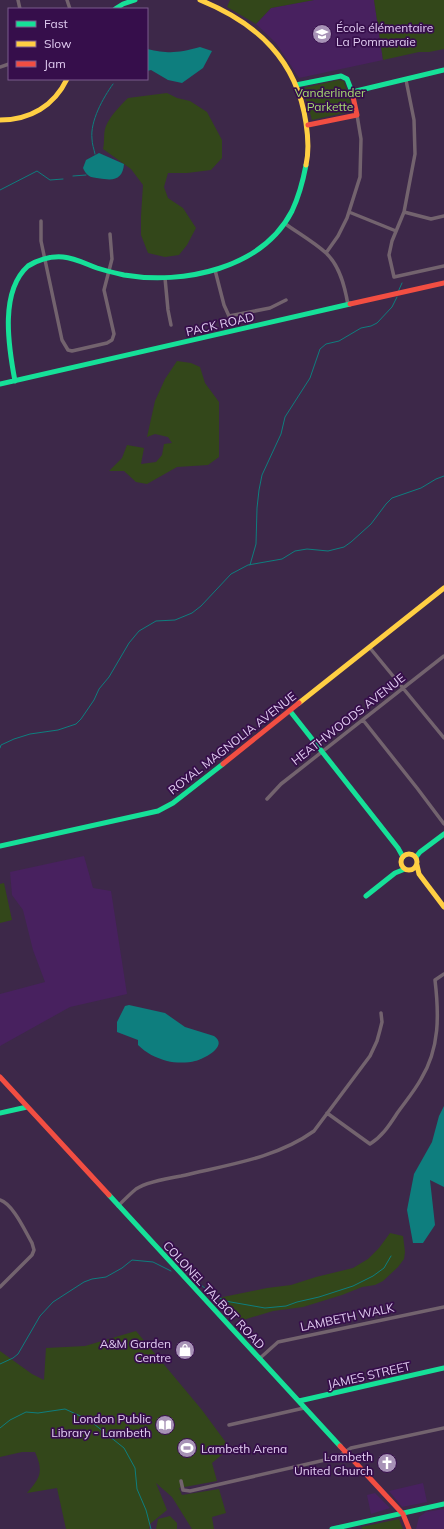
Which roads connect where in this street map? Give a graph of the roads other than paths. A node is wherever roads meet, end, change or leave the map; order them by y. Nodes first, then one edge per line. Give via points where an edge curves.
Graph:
1 (135, 0) edge
2 (201, 0) edge
3 (122, 2) edge
4 (444, 70) edge
5 (66, 80) edge
6 (406, 80) junction
7 (296, 86) junction
8 (352, 92) junction
9 (357, 115) junction
10 (0, 120) edge
11 (308, 125) junction
12 (349, 212) junction
13 (404, 212) junction
14 (444, 216) edge
15 (41, 221) dead end
16 (284, 223) junction
17 (396, 231) junction
18 (110, 234) dead end
19 (326, 253) junction
20 (45, 259) junction
21 (444, 266) edge
22 (215, 270) junction
23 (108, 272) junction
24 (165, 278) junction
25 (444, 283) edge
26 (286, 300) dead end
27 (348, 305) junction
28 (170, 325) dead end
29 (15, 381) junction
30 (0, 384) edge
31 (444, 588) edge
32 (370, 648) junction
33 (444, 657) edge
34 (404, 688) junction
35 (290, 711) junction
36 (363, 720) junction
37 (444, 738) edge
38 (322, 752) junction
39 (267, 799) dead end
40 (444, 824) edge
41 (444, 834) edge
42 (0, 846) edge
43 (410, 855) junction
44 (401, 863) junction
45 (417, 865) junction
46 (408, 869) junction
47 (395, 873) junction
48 (419, 874) junction
49 (366, 896) dead end
50 (444, 907) edge
51 (444, 974) edge
52 (381, 1013) dead end
53 (0, 1077) edge
54 (27, 1107) junction
55 (0, 1113) edge
56 (327, 1113) junction
57 (0, 1200) edge
58 (118, 1206) junction
59 (0, 1287) edge
60 (444, 1307) edge
61 (259, 1359) junction
62 (444, 1368) edge
63 (299, 1401) junction
64 (304, 1408) junction
65 (229, 1425) dead end
66 (444, 1428) edge
67 (346, 1452) junction
68 (181, 1481) dead end
69 (444, 1504) edge
70 (403, 1514) junction
71 (332, 1529) edge
72 (409, 1529) edge

1 - 3 street
2 - 7 street via 239,18 263,38 283,61
4 - 6 street
5 - 10 street via 49,106 17,119
6 - 8 street
6 - 13 street via 414,120 415,154
7 - 8 street via 341,76 347,79
7 - 11 street via 305,106
8 - 9 street
9 - 11 street
9 - 12 street via 361,139 360,177
11 - 16 street via 306,171 300,196
12 - 17 street
12 - 19 street via 338,236
13 - 14 street via 432,219
13 - 17 street
15 - 20 street via 41,241
16 - 19 street
16 - 22 street via 273,237 256,251
17 - 21 street via 389,255 394,278
18 - 23 street via 112,259
19 - 27 street via 335,265 345,287
20 - 23 street via 62,257
20 - 23 street via 62,340 68,350 72,351 112,340 114,334 104,290
20 - 29 street via 27,265 14,277 3,307
22 - 24 street
22 - 26 street via 229,316 270,308
23 - 24 street
24 - 28 street
25 - 27 street, PACK ROAD
27 - 29 street, PACK ROAD
29 - 30 street, PACK ROAD
31 - 32 street, ROYAL MAGNOLIA AVENUE
32 - 34 street
32 - 35 street, ROYAL MAGNOLIA AVENUE
33 - 34 street, HEATHWOODS AVENUE
34 - 36 street, HEATHWOODS AVENUE
34 - 37 street
35 - 38 street
35 - 42 street, ROYAL MAGNOLIA AVENUE via 158,811
36 - 38 street, HEATHWOODS AVENUE
36 - 40 street
38 - 39 street, HEATHWOODS AVENUE via 281,784
38 - 43 street via 398,848
41 - 43 street via 420,852
43 - 44 street
43 - 45 street via 418,861
44 - 46 street
44 - 47 street
45 - 46 street
45 - 48 street
46 - 47 street
46 - 48 street
47 - 49 street
48 - 50 street
51 - 56 street via 435,980 438,1016 432,1055 416,1088 379,1138 370,1144
52 - 56 street via 380,1030 370,1056
53 - 54 street, COLONEL TALBOT ROAD
54 - 55 street
54 - 58 street, COLONEL TALBOT ROAD
56 - 58 street via 314,1131 278,1151 137,1188
57 - 59 street via 5,1201 10,1207 34,1250
58 - 61 street, COLONEL TALBOT ROAD
60 - 61 street, LAMBETH WALK via 278,1342
61 - 63 street, COLONEL TALBOT ROAD
62 - 63 street, JAMES STREET
63 - 64 street, COLONEL TALBOT ROAD
64 - 65 street
64 - 67 street, COLONEL TALBOT ROAD
66 - 67 street via 351,1448
67 - 68 street via 338,1457 190,1491 183,1490
67 - 70 street, COLONEL TALBOT ROAD
69 - 70 street
70 - 71 street
70 - 72 street, COLONEL TALBOT ROAD

